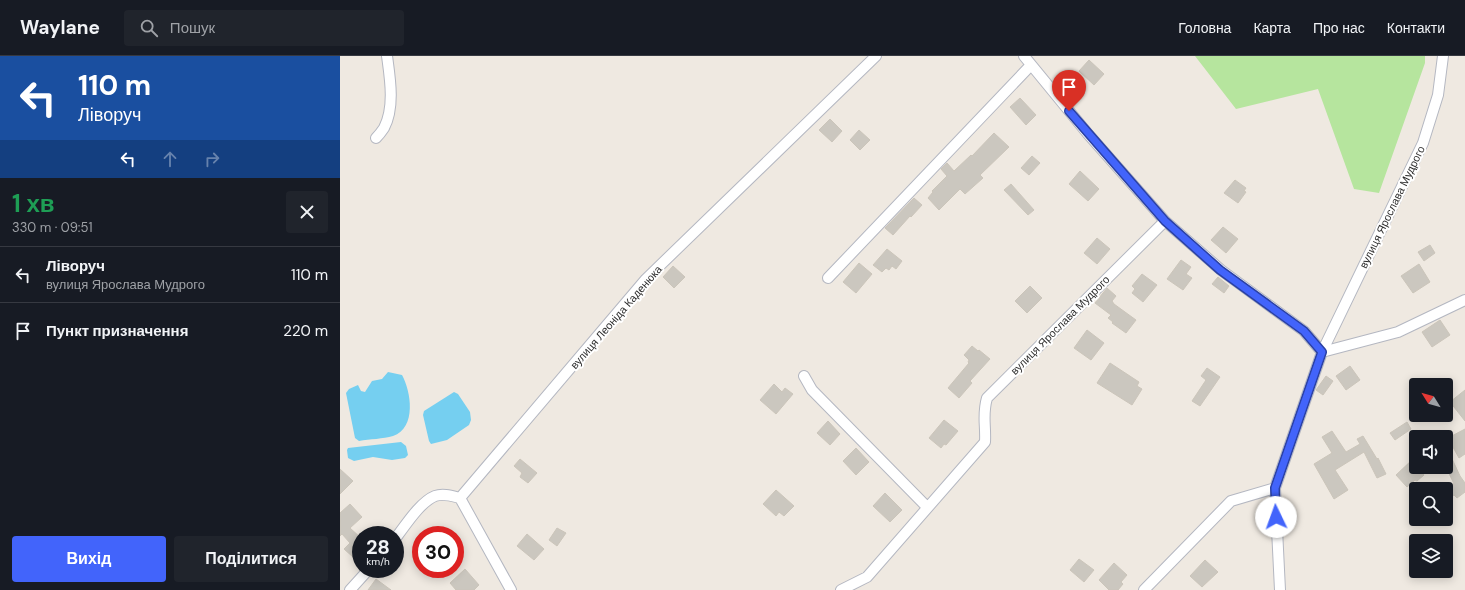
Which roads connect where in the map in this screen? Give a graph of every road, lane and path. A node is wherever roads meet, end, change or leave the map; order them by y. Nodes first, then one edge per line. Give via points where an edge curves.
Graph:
1 (387, 56) edge
2 (876, 56) edge
3 (1024, 56) edge
4 (1443, 56) edge
5 (1031, 65) junction
6 (376, 138) dead end
7 (1165, 221) junction
8 (828, 278) dead end
9 (1465, 300) edge
10 (1322, 352) junction
11 (804, 376) dead end
12 (1275, 488) junction
13 (460, 498) junction
14 (927, 507) junction
15 (404, 528) edge
16 (361, 578) edge
17 (350, 590) edge
18 (511, 590) edge
19 (841, 590) edge
20 (1144, 590) edge
21 (1280, 590) edge

1 - 6 street via 391,84 388,112 384,127
2 - 13 street, вулиця Леоніда Каденюка via 646,279
3 - 5 street
4 - 10 street, вулиця Ярослава Мудрого via 1438,95 1423,143
5 - 7 street
5 - 8 street
7 - 10 street via 1220,270 1304,331
7 - 14 street, вулиця Ярослава Мудрого via 987,398 983,410 985,442
9 - 10 street via 1398,332
10 - 12 street, вулиця Ярослава Мудрого
11 - 14 street via 812,390
12 - 20 street via 1231,501
12 - 21 street, вулиця Ярослава Мудрого
13 - 15 street via 436,496 422,506
13 - 18 street
14 - 19 street via 867,577
16 - 17 street

